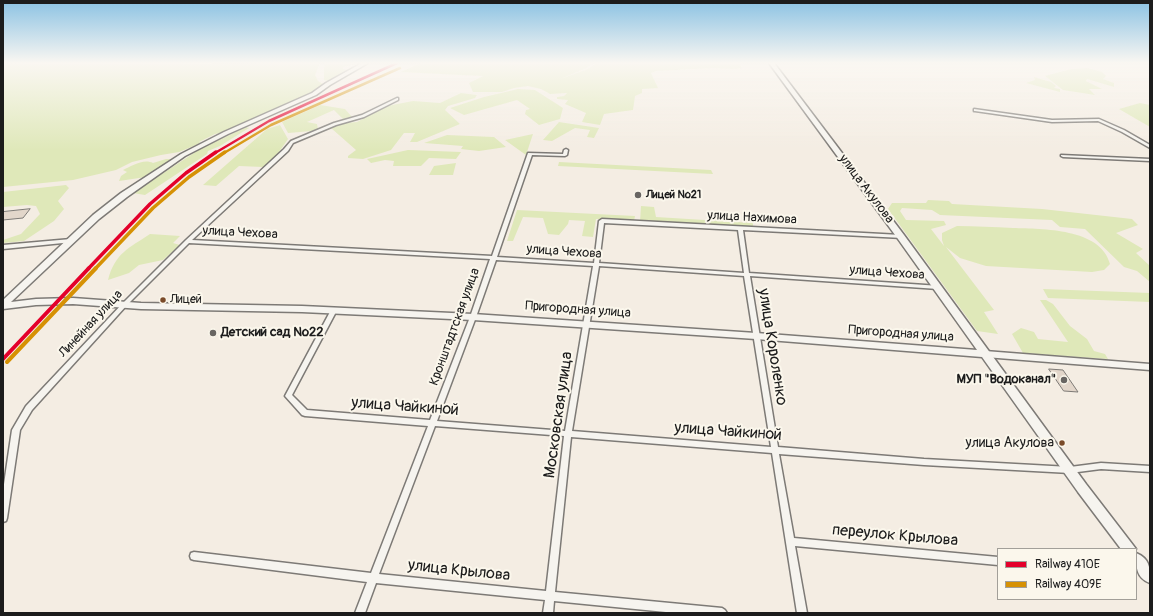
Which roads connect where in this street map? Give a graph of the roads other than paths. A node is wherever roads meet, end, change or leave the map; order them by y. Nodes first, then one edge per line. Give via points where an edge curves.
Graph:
1 (317, 92) edge
2 (792, 92) edge
3 (397, 98) dead end
4 (975, 110) dead end
5 (1150, 147) edge
6 (566, 150) dead end
7 (1063, 156) dead end
8 (1150, 160) edge
9 (602, 221) joint
10 (740, 228) junction
11 (901, 237) junction
12 (71, 241) junction
13 (188, 241) junction
14 (3, 247) edge
15 (494, 258) junction
16 (596, 265) junction
17 (747, 274) junction
18 (938, 287) junction
19 (125, 304) junction
20 (3, 306) edge
21 (334, 310) junction
22 (473, 317) junction
23 (586, 324) junction
24 (756, 336) junction
25 (985, 354) junction
26 (1150, 367) edge
27 (432, 423) junction
28 (568, 434) junction
29 (774, 449) junction
30 (1150, 469) edge
31 (1070, 470) junction
32 (3, 518) edge
33 (790, 542) junction
34 (1127, 548) edge
35 (194, 556) dead end
36 (997, 561) edge
37 (1137, 561) edge
38 (1145, 575) edge
39 (374, 578) junction
40 (551, 596) junction
41 (360, 613) edge
42 (548, 613) edge
43 (722, 613) edge
44 (802, 613) edge

1 - 12 main road via 183,154 124,194
2 - 11 main road, улица Акулова
3 - 13 street, Линейная улица via 363,116 335,124 292,142
4 - 5 street via 1052,121 1099,120
6 - 15 street, Кронштадтская улица via 565,155 530,154
7 - 8 street
9 - 10 street, улица Нахимова
9 - 16 street, Московская улица
10 - 11 street, улица Нахимова
10 - 17 street, улица Короленко
11 - 18 main road, улица Акулова
12 - 14 street
12 - 20 main road
13 - 15 street, улица Чехова
13 - 19 street, Линейная улица
15 - 16 street, улица Чехова
15 - 22 street, Кронштадтская улица
16 - 17 street, улица Чехова
16 - 23 street, Московская улица
17 - 18 street, улица Чехова
17 - 24 street, улица Короленко
18 - 25 main road, улица Акулова
19 - 20 main road, Пригородная улица via 56,301
19 - 21 main road, Пригородная улица
19 - 32 street, Линейная улица via 29,408 16,430
21 - 22 main road, Пригородная улица
21 - 27 street, улица Чайкиной via 288,396 305,413
22 - 23 main road, Пригородная улица
22 - 27 street, Кронштадтская улица
23 - 24 main road, Пригородная улица
23 - 28 street, Московская улица
24 - 25 main road, Пригородная улица
24 - 29 street, улица Короленко
25 - 26 street, Пригородная улица
25 - 31 main road, улица Акулова
27 - 28 street, улица Чайкиной
27 - 39 street, Кронштадтская улица
28 - 29 street, улица Чайкиной
28 - 40 street, Московская улица
29 - 31 street, улица Чайкиной via 924,462
29 - 33 street, улица Короленко
30 - 31 street, улица Чайкиной via 1101,466
31 - 34 main road, улица Акулова
33 - 36 street, переулок Крылова
33 - 44 street, улица Короленко
35 - 39 street, улица Крылова
37 - 38 main road
39 - 40 street, улица Крылова
39 - 41 street, Кронштадтская улица
40 - 42 street, Московская улица
40 - 43 street, улица Крылова

